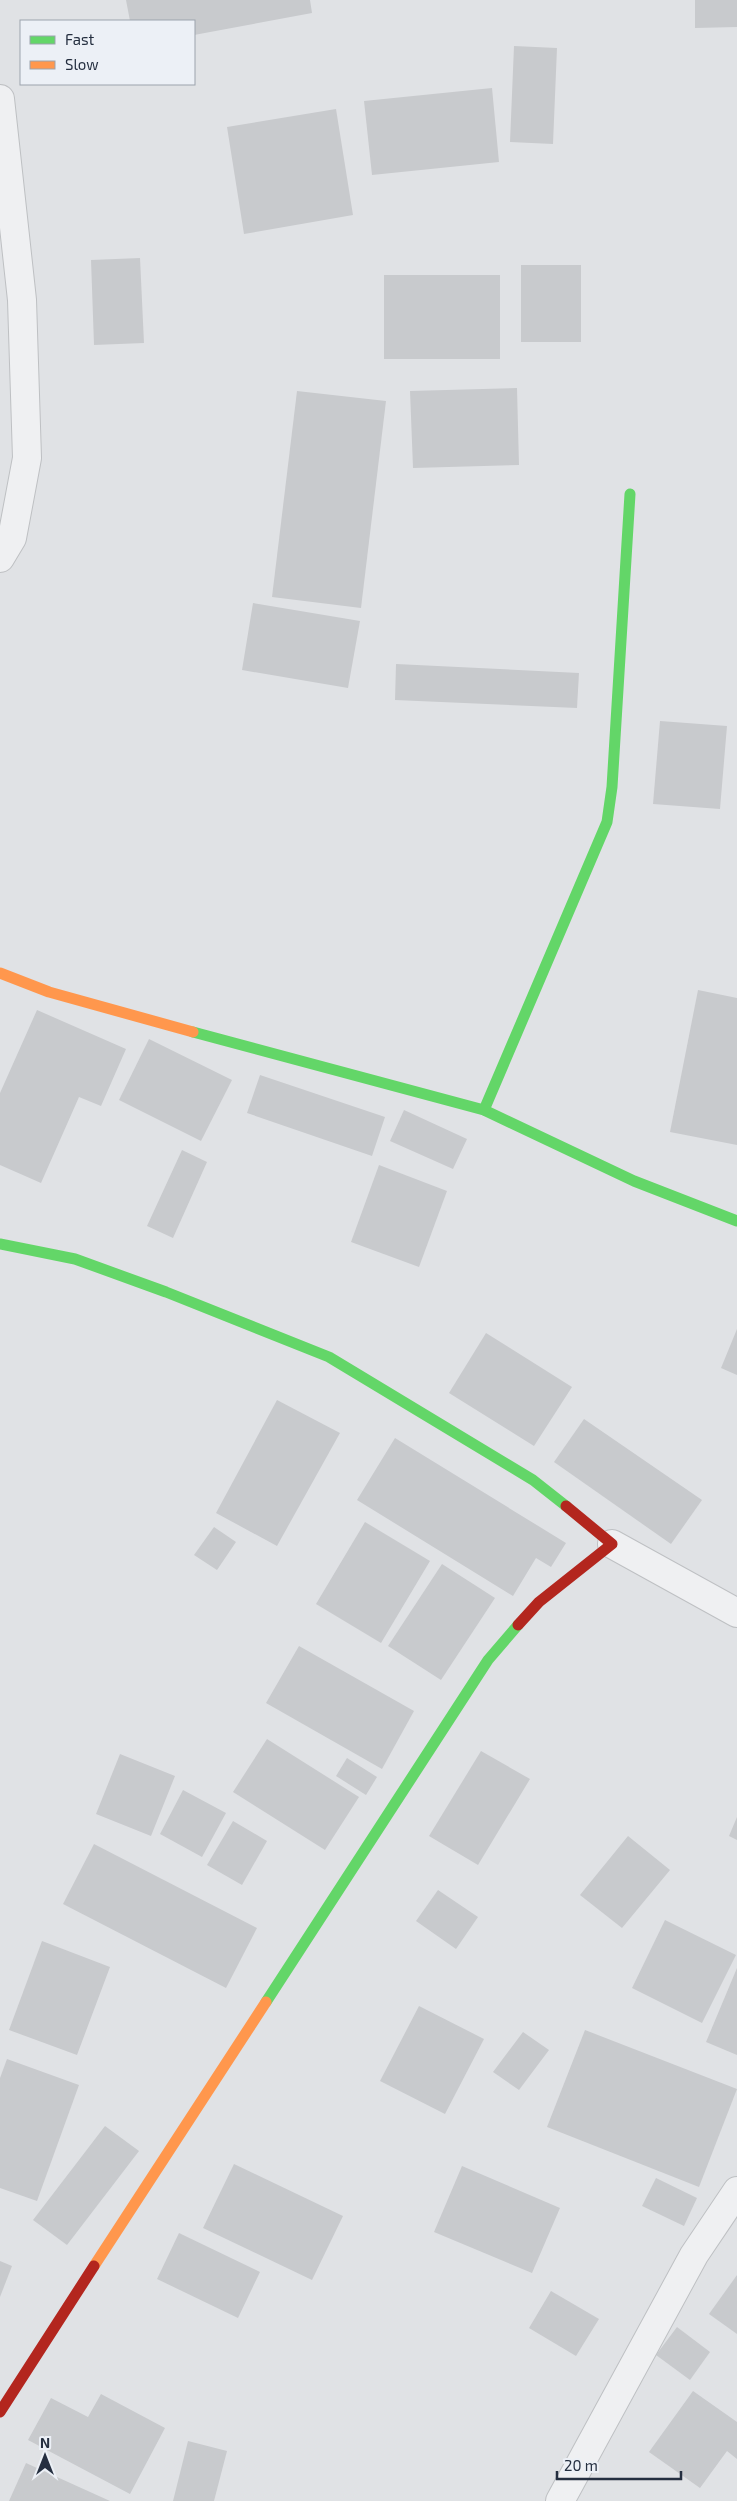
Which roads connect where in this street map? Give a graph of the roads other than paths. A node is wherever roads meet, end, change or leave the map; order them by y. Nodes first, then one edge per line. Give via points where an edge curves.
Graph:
1 (0, 99) edge
2 (630, 494) dead end
3 (0, 558) edge
4 (0, 973) edge
5 (484, 1110) junction
6 (737, 1221) edge
7 (0, 1244) edge
8 (612, 1544) junction
9 (737, 1613) edge
10 (737, 2191) edge
11 (0, 2412) edge
12 (560, 2501) edge

1 - 3 street via 22,300 27,458 12,538
2 - 5 street via 612,787 607,822
4 - 5 street via 83,1002
5 - 6 street via 634,1181
7 - 8 street via 75,1259 329,1358 533,1480
8 - 9 street
8 - 11 street via 539,1602 488,1660
10 - 12 street via 694,2255

